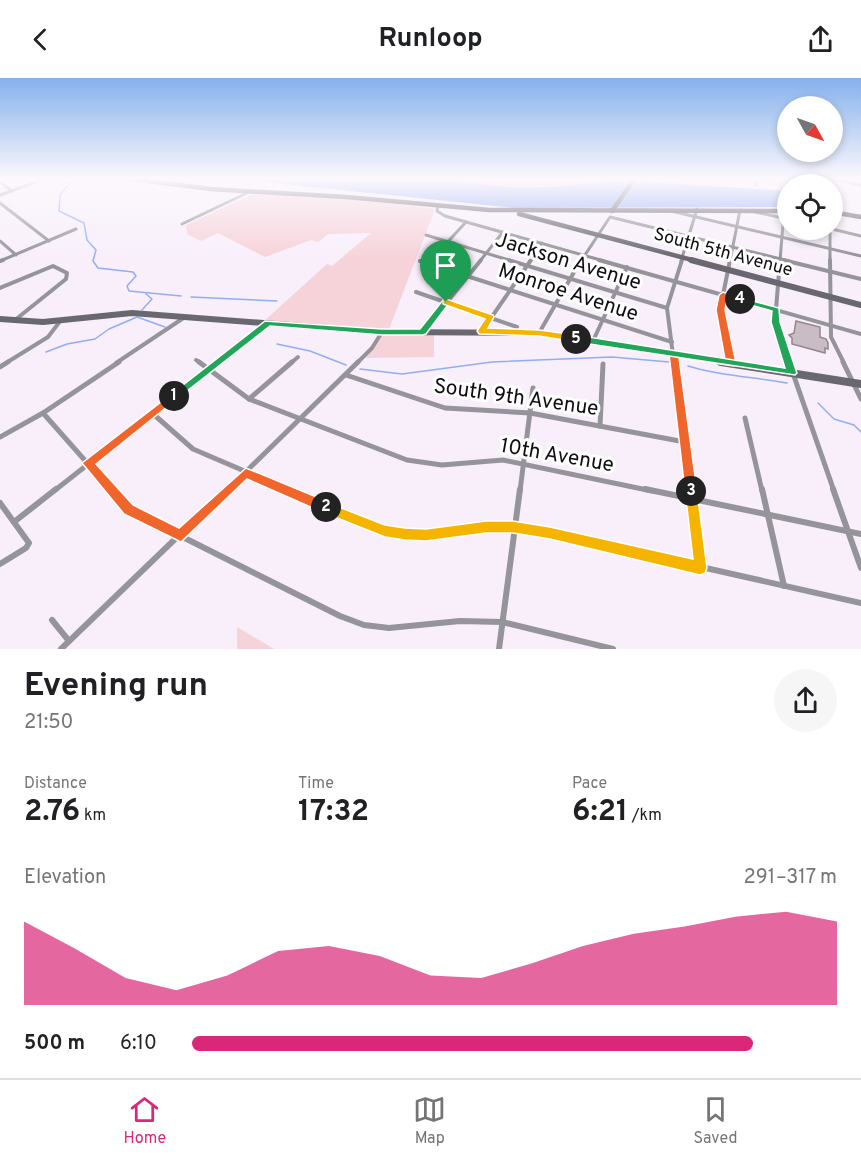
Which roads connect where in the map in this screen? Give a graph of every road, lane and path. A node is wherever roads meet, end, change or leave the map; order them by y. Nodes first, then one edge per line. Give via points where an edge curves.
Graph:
1 (2, 205) edge
2 (222, 205) edge
3 (424, 205) edge
4 (616, 205) edge
5 (438, 206) junction
6 (613, 209) junction
7 (661, 209) junction
8 (697, 209) junction
9 (743, 210) junction
10 (508, 211) junction
11 (777, 211) edge
12 (843, 214) edge
13 (694, 217) junction
14 (777, 217) edge
15 (861, 217) edge
16 (466, 222) junction
17 (182, 224) dead end
18 (737, 227) junction
19 (76, 230) dead end
20 (503, 232) junction
21 (843, 232) edge
22 (426, 235) dead end
23 (598, 235) junction
24 (688, 236) junction
25 (861, 236) edge
26 (777, 237) edge
27 (49, 240) junction
28 (782, 240) edge
29 (791, 240) edge
30 (830, 240) edge
31 (0, 241) edge
32 (448, 242) junction
33 (542, 243) junction
34 (733, 247) junction
35 (830, 249) junction
36 (486, 253) junction
37 (16, 255) junction
38 (585, 255) junction
39 (861, 256) edge
40 (681, 257) junction
41 (780, 259) junction
42 (0, 261) edge
43 (420, 261) dead end
44 (427, 264) junction
45 (526, 266) junction
46 (627, 267) junction
47 (728, 269) junction
48 (831, 272) junction
49 (467, 276) junction
50 (570, 279) junction
51 (861, 279) edge
52 (673, 280) junction
53 (778, 283) junction
54 (0, 288) edge
55 (509, 290) junction
56 (416, 292) dead end
57 (616, 292) junction
58 (723, 295) junction
59 (831, 297) junction
60 (446, 302) junction
61 (555, 304) junction
62 (861, 304) edge
63 (667, 308) junction
64 (776, 310) junction
65 (185, 317) junction
66 (490, 317) junction
67 (0, 319) edge
68 (15, 320) junction
69 (62, 320) junction
70 (603, 320) junction
71 (268, 323) junction
72 (832, 325) junction
73 (517, 327) dead end
74 (482, 331) junction
75 (382, 332) junction
76 (423, 332) junction
77 (539, 333) junction
78 (861, 334) edge
79 (593, 341) junction
80 (672, 342) junction
81 (674, 354) junction
82 (298, 357) dead end
83 (196, 360) dead end
84 (731, 363) junction
85 (603, 364) dead end
86 (0, 367) edge
87 (208, 369) junction
88 (792, 373) junction
89 (346, 375) junction
90 (857, 383) edge
91 (533, 388) dead end
92 (249, 399) junction
93 (861, 399) edge
94 (43, 413) junction
95 (152, 413) junction
96 (530, 413) junction
97 (745, 418) dead end
98 (300, 420) junction
99 (600, 426) junction
100 (0, 437) edge
101 (685, 442) junction
102 (88, 463) junction
103 (524, 464) junction
104 (246, 473) junction
105 (692, 499) junction
106 (0, 503) edge
107 (767, 514) junction
108 (14, 522) junction
109 (513, 527) junction
110 (848, 531) junction
111 (861, 534) edge
112 (181, 536) junction
113 (0, 564) edge
114 (700, 568) junction
115 (861, 568) edge
116 (784, 586) junction
117 (861, 603) edge
118 (52, 620) dead end
119 (502, 622) junction
120 (69, 641) junction
121 (61, 649) edge
122 (499, 649) edge
123 (613, 649) edge

1 - 27 street
2 - 17 street
3 - 5 main road
4 - 6 main road
5 - 10 main road
5 - 16 street via 440,213
6 - 7 main road
6 - 10 main road
7 - 8 main road
7 - 13 street
8 - 9 main road
8 - 13 street
9 - 11 main road
9 - 14 street
9 - 18 street
10 - 23 main road, South 5th Avenue
12 - 15 main road
13 - 18 street
13 - 24 street
16 - 20 street
16 - 32 street
18 - 26 street
18 - 34 street
19 - 27 street
20 - 33 street
20 - 36 street
21 - 25 street
22 - 32 street, Jackson Avenue
23 - 24 street via 610,217
23 - 38 street
23 - 40 main road, South 5th Avenue
24 - 34 street
24 - 40 street
27 - 37 street
28 - 41 street
29 - 35 street
30 - 35 street
31 - 37 street
32 - 36 street, Jackson Avenue
32 - 44 street
33 - 38 street
33 - 45 street
34 - 41 street
34 - 47 street
35 - 39 street
35 - 48 street
36 - 45 street, Jackson Avenue
36 - 49 street
37 - 42 street
38 - 46 street
38 - 50 street
40 - 47 main road, South 5th Avenue
40 - 52 street
41 - 48 street
41 - 53 street
43 - 44 street, Monroe Avenue
44 - 49 street, Monroe Avenue
45 - 50 street, Jackson Avenue
45 - 55 street
46 - 52 street
46 - 57 street
47 - 53 main road, South 5th Avenue
47 - 58 street
48 - 51 street
48 - 59 street
49 - 55 street, Monroe Avenue
49 - 60 street
50 - 57 street, Jackson Avenue
50 - 61 street
52 - 58 street
52 - 63 street
53 - 59 main road, South 5th Avenue
53 - 64 street
54 - 68 street via 48,267 56,266 67,273 66,279
55 - 61 street, Monroe Avenue
55 - 66 street
56 - 60 street
57 - 63 street, Jackson Avenue
57 - 70 street
58 - 64 street
58 - 84 street via 721,318
59 - 62 main road, South 5th Avenue
59 - 72 street
60 - 66 street
60 - 76 street
61 - 70 street, Monroe Avenue
61 - 77 street
63 - 80 street
64 - 72 street
64 - 88 street via 775,322
65 - 69 street via 132,313
65 - 71 street
65 - 94 street
66 - 73 street
66 - 74 street
67 - 68 street
68 - 69 street
69 - 86 street via 48,337
70 - 79 street
70 - 80 street, Monroe Avenue
71 - 75 street
71 - 87 street
72 - 78 street
72 - 90 street via 831,337
74 - 76 main road
74 - 77 main road
75 - 76 main road
75 - 89 street
77 - 79 main road
79 - 81 main road
80 - 81 street
81 - 84 main road
81 - 101 street
82 - 92 street
83 - 87 street, 10th Avenue
84 - 88 main road
85 - 99 street
87 - 92 street, 10th Avenue
87 - 95 street
88 - 90 main road
88 - 110 street
89 - 96 street, South 9th Avenue via 445,408
89 - 98 street
90 - 93 street
91 - 96 street
92 - 98 street, 10th Avenue
94 - 100 street
94 - 102 street
95 - 102 street
95 - 104 street via 193,449
96 - 99 street, South 9th Avenue
96 - 103 street
97 - 107 street
98 - 103 street, 10th Avenue via 425,464 483,460
98 - 104 street
99 - 101 street, South 9th Avenue
101 - 105 street
102 - 108 street
102 - 112 street via 129,510
103 - 105 street, 10th Avenue
103 - 109 street
104 - 109 street via 385,531 426,535
104 - 112 street
105 - 107 street, 10th Avenue
105 - 114 street
106 - 108 street
107 - 110 street, 10th Avenue
107 - 116 street
108 - 113 street via 29,546
109 - 114 street
109 - 119 street
110 - 111 street, 10th Avenue
110 - 115 street
112 - 119 street via 364,625 389,628 460,621
112 - 120 street
114 - 116 street
116 - 117 street
118 - 120 street
119 - 122 street
119 - 123 street
120 - 121 street

